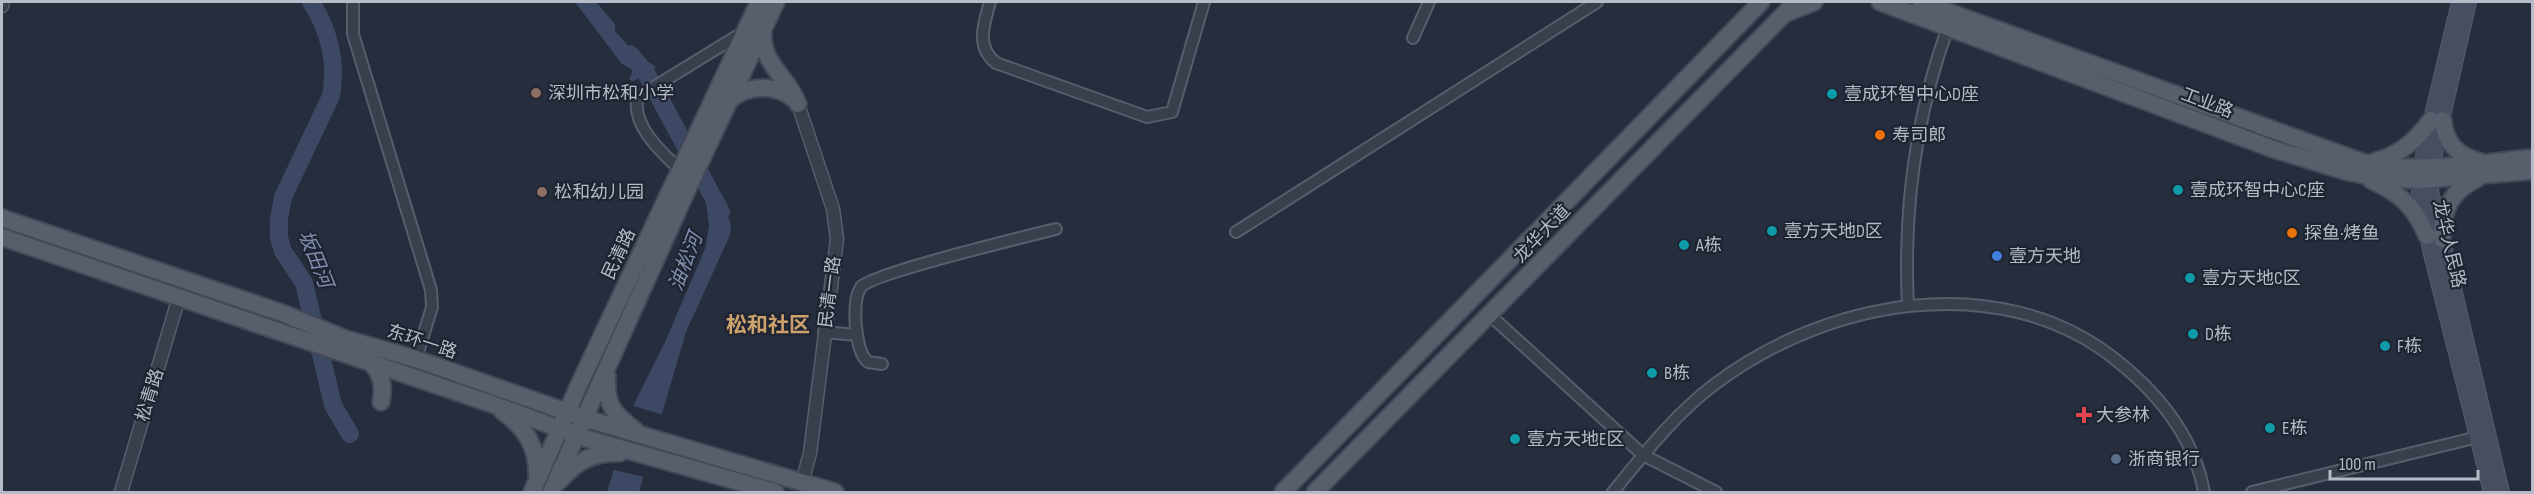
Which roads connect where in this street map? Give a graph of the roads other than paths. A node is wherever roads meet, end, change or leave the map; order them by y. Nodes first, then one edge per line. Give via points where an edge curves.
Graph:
1 (3, 2) edge
2 (353, 2) edge
3 (759, 2) edge
4 (776, 2) edge
5 (990, 2) edge
6 (1204, 2) edge
7 (1429, 2) edge
8 (1597, 2) edge
9 (1761, 2) edge
10 (1814, 2) edge
11 (1880, 2) edge
12 (1921, 2) edge
13 (2459, 2) edge
14 (2469, 2) edge
15 (2, 6) edge
16 (1791, 7) edge
17 (1749, 8) edge
18 (764, 26) junction
19 (1948, 27) junction
20 (745, 31) junction
21 (1413, 38) dead end
22 (730, 100) junction
23 (798, 104) junction
24 (2437, 120) junction
25 (2532, 158) edge
26 (2361, 168) junction
27 (2484, 169) junction
28 (680, 170) junction
29 (2532, 171) edge
30 (2426, 173) junction
31 (2, 218) edge
32 (1056, 229) dead end
33 (1236, 232) dead end
34 (2, 237) edge
35 (2435, 237) junction
36 (179, 297) junction
37 (1473, 298) junction
38 (1908, 306) junction
39 (1490, 315) junction
40 (824, 332) junction
41 (857, 334) junction
42 (417, 359) junction
43 (370, 363) junction
44 (882, 364) dead end
45 (608, 366) junction
46 (381, 402) dead end
47 (489, 403) junction
48 (584, 418) junction
49 (563, 420) junction
50 (620, 424) junction
51 (577, 435) junction
52 (2478, 437) junction
53 (612, 450) junction
54 (1643, 455) junction
55 (802, 483) junction
56 (534, 488) edge
57 (552, 490) edge
58 (121, 492) edge
59 (775, 492) edge
60 (835, 492) edge
61 (1283, 492) edge
62 (1315, 492) edge
63 (1613, 492) edge
64 (1716, 492) edge
65 (2204, 492) edge
66 (2252, 492) edge
67 (2491, 492) edge
68 (2502, 492) edge

1 - 15 street
2 - 42 street via 353,34 431,290 432,307
3 - 20 main road, 民清路
4 - 18 main road, 民清路
5 - 6 street via 982,38 984,50 996,63 1147,117 1172,112
7 - 21 street
8 - 33 street
9 - 17 main road, 龙华大道
10 - 16 main road
11 - 19 main road, 工业路
12 - 26 main road, 工业路
13 - 24 main road, 龙华人民路
14 - 24 main road, 龙华人民路
16 - 39 main road, 龙华大道
17 - 37 main road, 龙华大道
18 - 22 main road, 民清路
18 - 23 main road via 764,52
19 - 26 main road, 工业路 via 2273,149
19 - 38 street via 1926,94 1912,164 1906,235
20 - 28 main road, 民清路
20 - 28 street via 641,95 636,105 653,142
22 - 23 main road via 742,92 767,88 784,92
22 - 45 main road, 民清路
23 - 40 street, 民清一路 via 836,228
24 - 26 main road via 2399,152
24 - 27 main road via 2450,144
24 - 30 main road, 龙华人民路
25 - 27 main road, 工业路
26 - 30 main road, 工业路 via 2384,179
26 - 35 main road via 2404,200
27 - 29 main road, 工业路
27 - 30 main road, 工业路
27 - 35 main road via 2449,201
28 - 49 main road, 民清路
30 - 35 main road, 龙华人民路 via 2420,203
31 - 42 main road, 东环一路 via 282,313 346,339
32 - 41 street via 925,263 864,284 857,302
34 - 36 main road, 东环一路
35 - 52 main road, 龙华人民路
35 - 68 main road, 龙华人民路
36 - 43 main road, 东环一路
36 - 58 street, 松青路
37 - 39 street
37 - 61 main road, 龙华大道
38 - 54 street via 1835,323 1772,348 1698,398
38 - 65 street via 1961,303 2023,313 2108,353 2154,395 2174,420 2190,447
39 - 54 street
39 - 62 main road, 龙华大道
40 - 41 street
40 - 55 street, 民清一路 via 810,453
41 - 44 street via 864,359
42 - 49 main road, 东环一路
43 - 46 main road via 382,382
43 - 47 main road, 东环一路
45 - 48 main road, 民清路
45 - 50 main road via 607,399
47 - 49 main road, 东环一路
47 - 56 main road via 514,420 528,437 537,460
48 - 49 main road, 东环一路
48 - 50 main road, 东环一路
48 - 51 main road, 民清路
49 - 51 main road, 东环一路
49 - 56 main road, 民清路
50 - 55 main road, 东环一路 via 641,435
51 - 53 main road, 东环一路
51 - 57 main road, 民清路
52 - 66 street
52 - 67 main road, 龙华人民路
53 - 57 main road via 578,463
53 - 59 main road, 东环一路 via 659,459
54 - 63 street
54 - 64 street
55 - 60 main road, 东环一路

